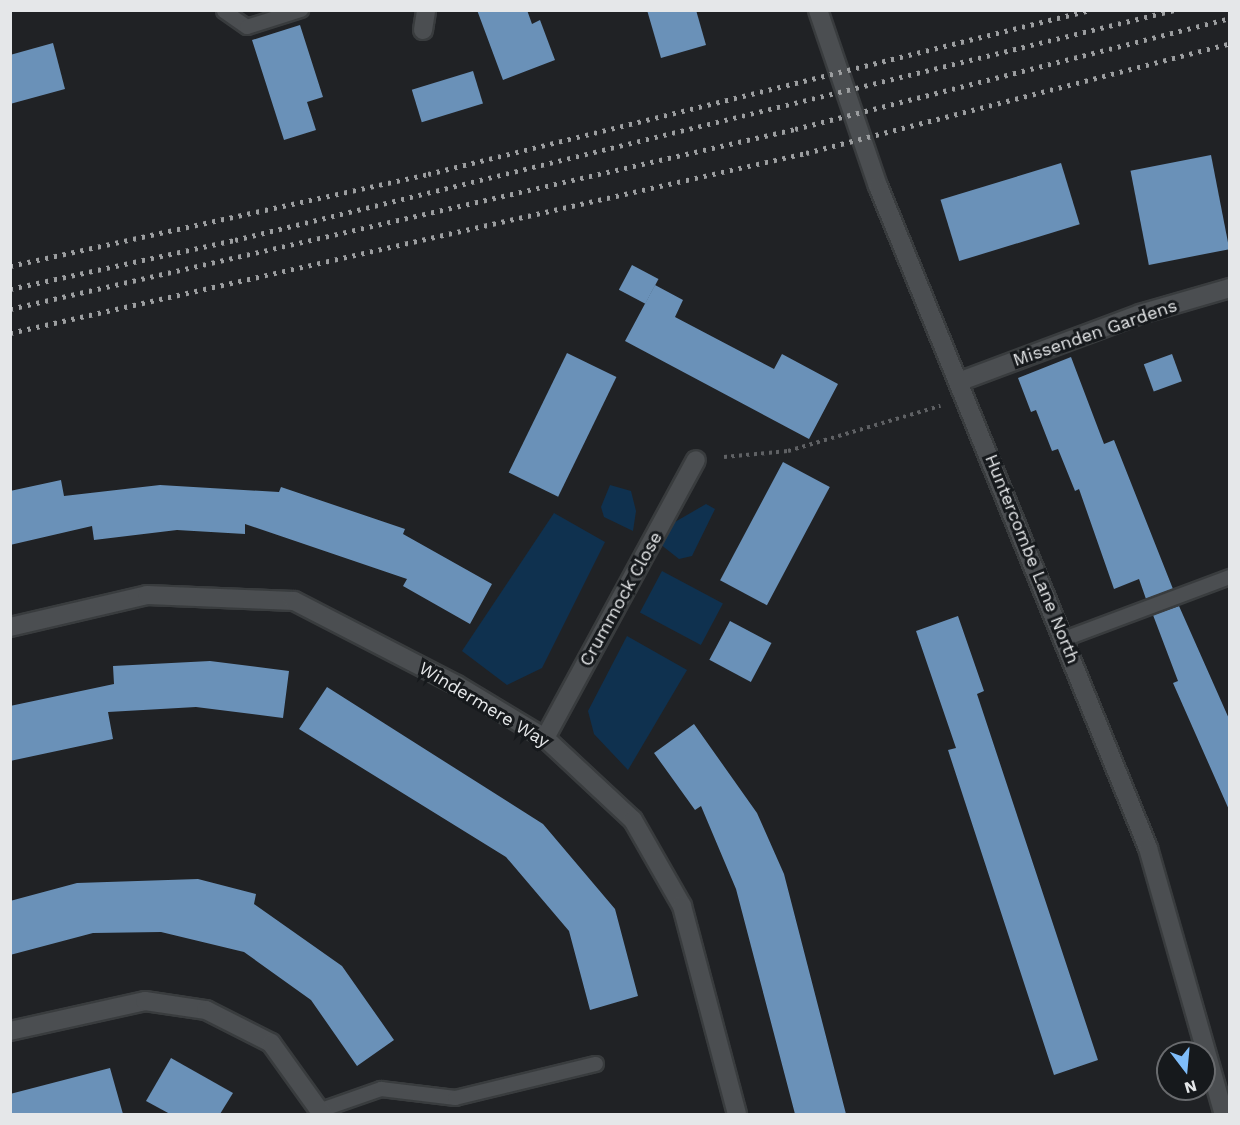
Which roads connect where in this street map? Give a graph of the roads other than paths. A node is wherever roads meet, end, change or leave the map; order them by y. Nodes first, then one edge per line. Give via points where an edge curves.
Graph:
1 (301, 10) edge
2 (426, 10) edge
3 (818, 10) edge
4 (224, 11) edge
5 (423, 30) dead end
6 (1230, 288) edge
7 (963, 388) junction
8 (696, 460) road end
9 (1230, 577) edge
10 (10, 627) edge
11 (1064, 639) junction
12 (545, 738) junction
13 (10, 1031) edge
14 (596, 1064) dead end
15 (321, 1112) edge
16 (737, 1114) edge
17 (1224, 1114) edge

1 - 4 lane via 247,27
2 - 5 street
3 - 7 street, Huntercombe Lane North via 878,186
6 - 7 street, Missenden Gardens via 1140,314
7 - 11 street, Huntercombe Lane North
8 - 12 street, Crummock Close
9 - 11 lane
10 - 12 street, Windermere Way via 147,595 294,601 457,685
11 - 17 street, Huntercombe Lane North via 1148,848
12 - 16 street, Windermere Way via 633,820 682,906
13 - 15 street via 145,1001 206,1010 271,1043
14 - 15 lane via 455,1098 381,1089

